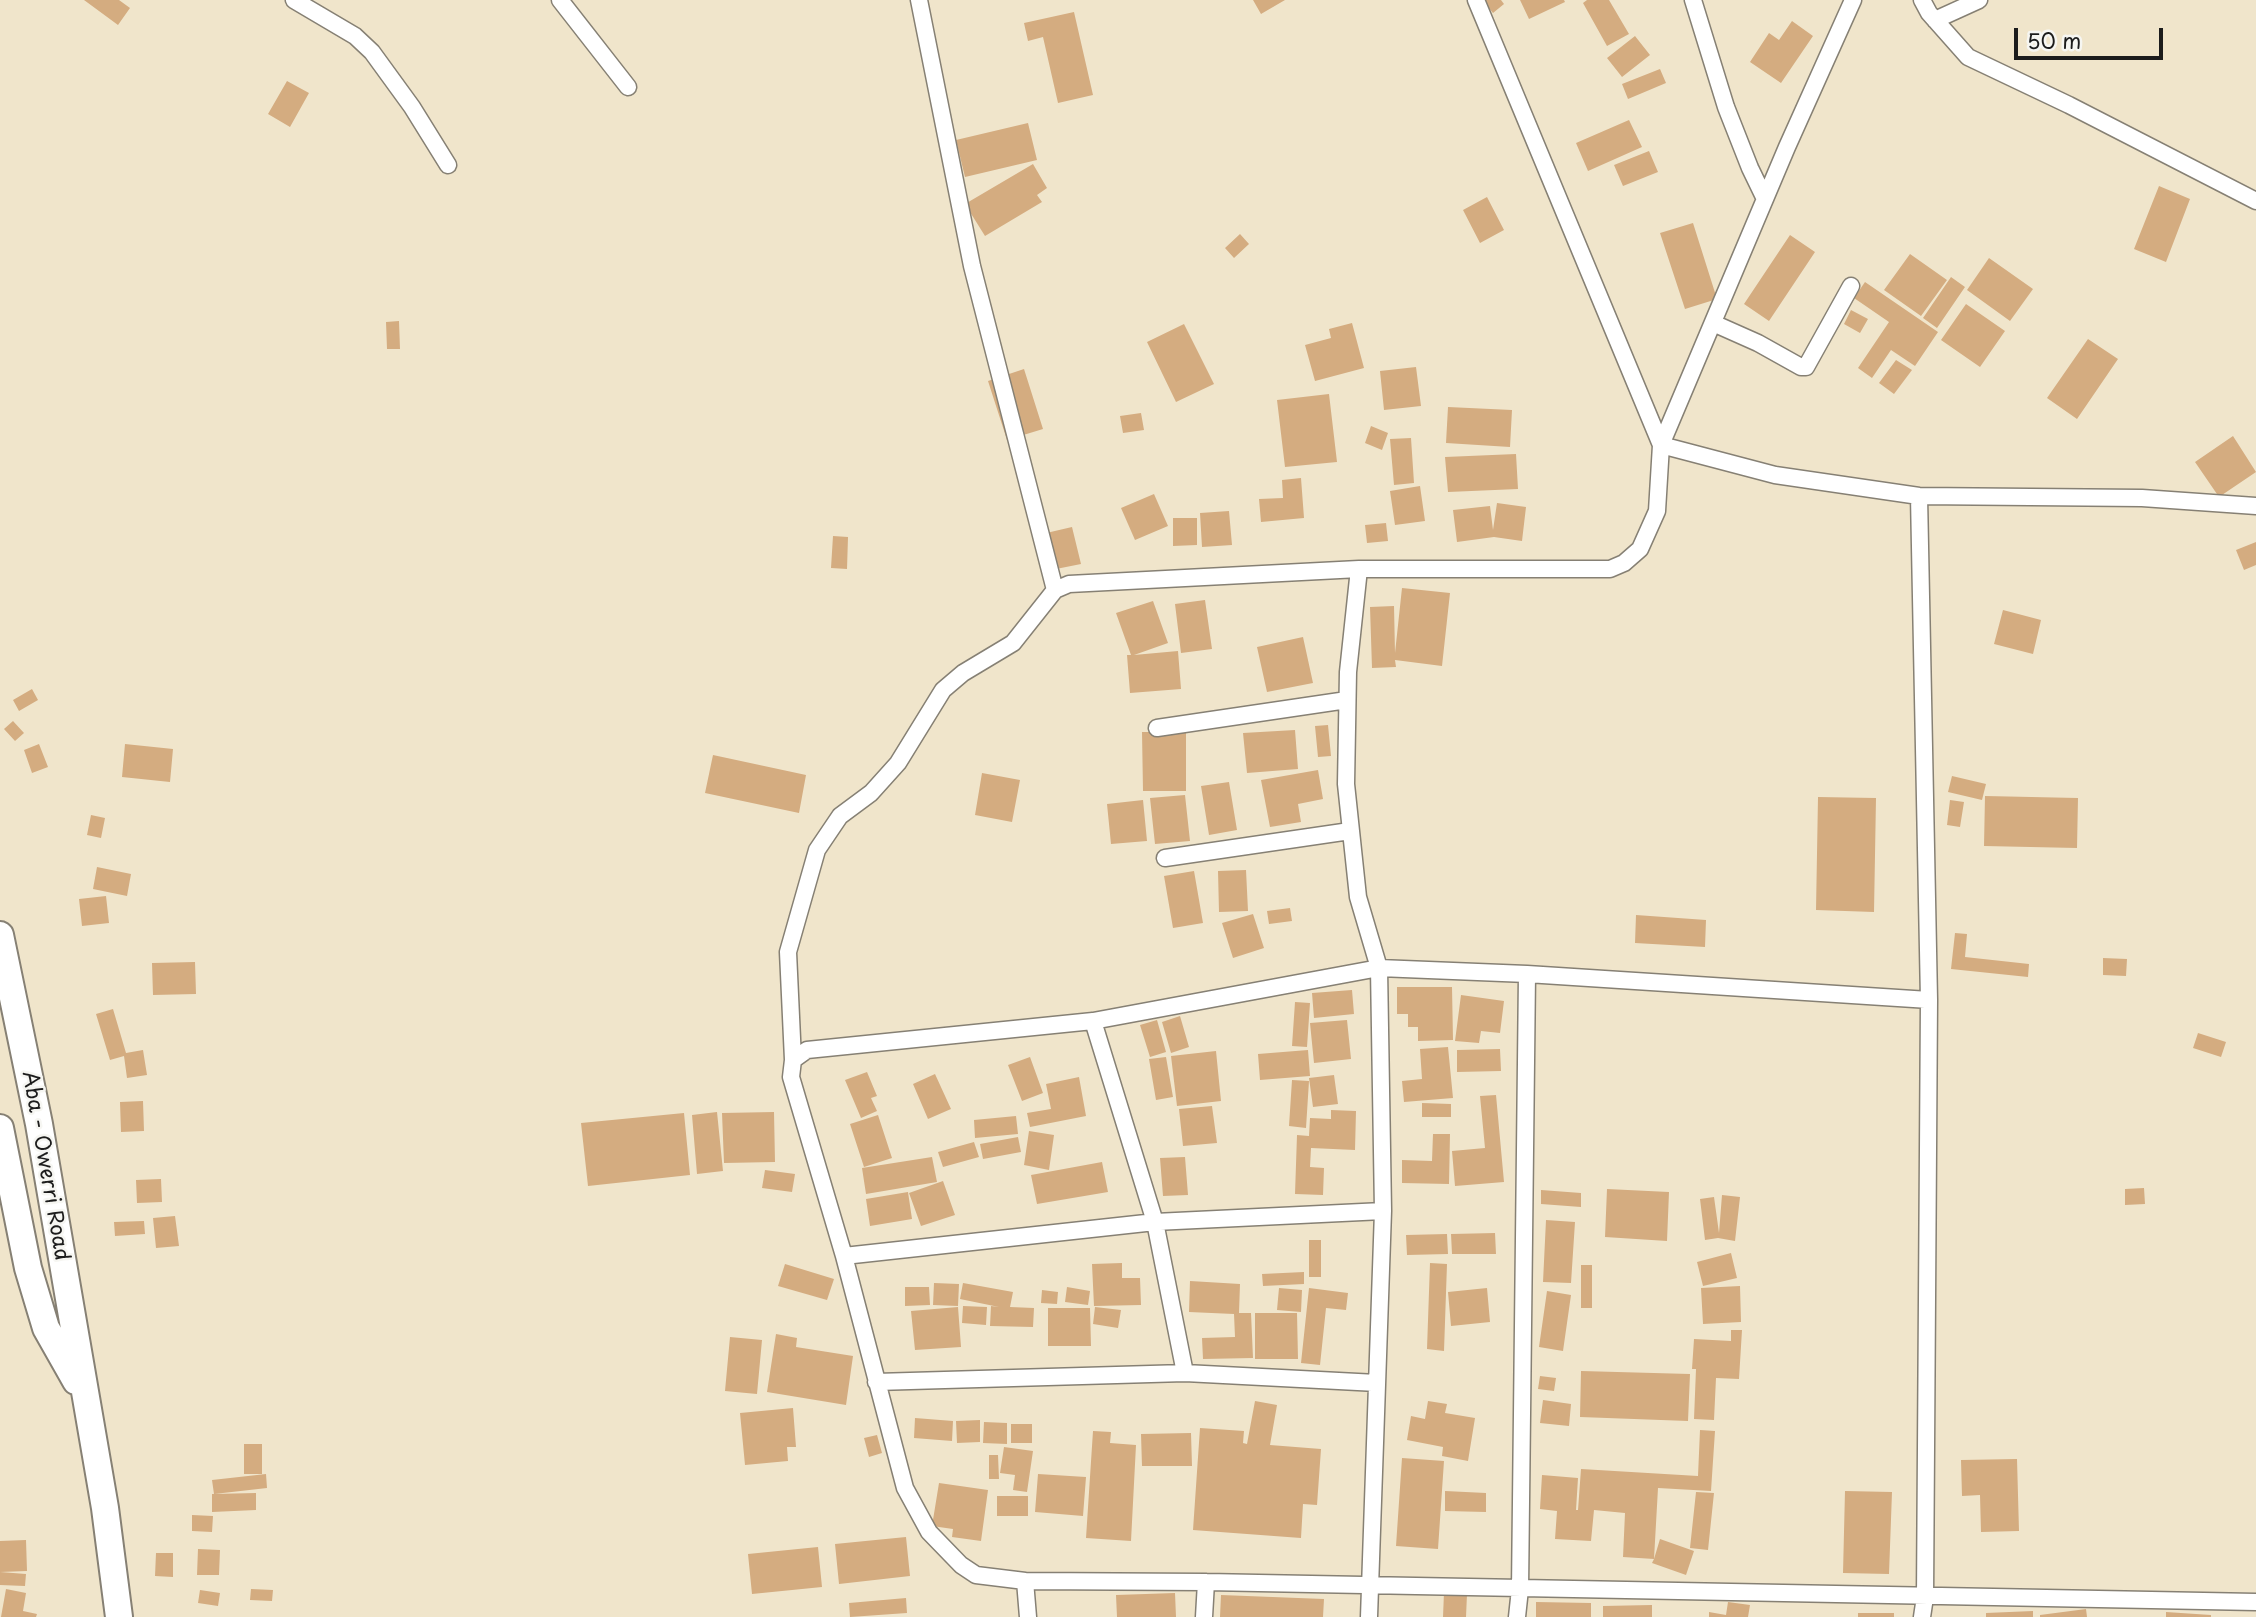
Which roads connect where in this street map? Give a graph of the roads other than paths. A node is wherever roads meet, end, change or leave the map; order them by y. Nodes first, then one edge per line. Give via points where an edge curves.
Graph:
1 (294, 0) edge
2 (560, 0) edge
3 (919, 0) edge
4 (1476, 0) edge
5 (1693, 0) edge
6 (1853, 0) edge
7 (1922, 0) edge
8 (1979, 0) edge
9 (318, 6) edge
10 (1935, 20) junction
11 (628, 87) dead end
12 (448, 164) dead end
13 (1765, 199) junction
14 (2256, 201) edge
15 (1851, 286) dead end
16 (1713, 323) junction
17 (1661, 446) junction
18 (1919, 496) junction
19 (2256, 506) edge
20 (1359, 569) junction
21 (1055, 590) junction
22 (1348, 700) junction
23 (1157, 729) dead end
24 (1350, 831) junction
25 (1165, 858) dead end
26 (0, 935) edge
27 (1379, 968) junction
28 (1527, 974) junction
29 (1929, 1000) junction
30 (1093, 1021) junction
31 (793, 1060) junction
32 (0, 1128) edge
33 (1383, 1211) junction
34 (1155, 1222) junction
35 (844, 1256) junction
36 (1185, 1373) junction
37 (876, 1382) junction
38 (1377, 1383) junction
39 (85, 1397) junction
40 (1025, 1581) junction
41 (1206, 1582) junction
42 (1370, 1585) junction
43 (1520, 1589) junction
44 (1925, 1597) junction
45 (2256, 1602) edge
46 (119, 1617) edge
47 (1028, 1617) edge
48 (1204, 1617) edge
49 (1369, 1617) edge
50 (1517, 1617) edge
51 (1922, 1617) edge

1 - 9 street
2 - 11 street
3 - 21 street via 972,266
4 - 17 street
5 - 13 street via 1726,107
6 - 13 street
7 - 10 street
8 - 10 street
9 - 12 street via 372,52
10 - 14 street via 1968,57
13 - 16 street
15 - 16 street via 1806,367
16 - 17 street
17 - 18 street via 1775,475
17 - 20 street via 1657,511 1640,549 1610,569
18 - 19 street via 2142,498
18 - 29 street
20 - 21 street via 1069,584
20 - 22 street
21 - 31 street via 1013,643 962,673 943,690 898,763 872,793 840,816 817,850 788,952
22 - 23 street
22 - 24 street
24 - 25 street
24 - 27 street via 1359,897
26 - 39 highway, Aba - Owerri Road via 39,1124
27 - 28 street
27 - 30 street
27 - 33 street
28 - 29 street
28 - 43 street
29 - 44 street
30 - 31 street via 807,1050
30 - 34 street
31 - 35 street via 791,1077
32 - 39 highway, Aba - Owerri Road via 28,1268 46,1328
33 - 34 street
33 - 38 street
34 - 35 street
34 - 36 street
35 - 37 street
36 - 37 street
36 - 38 street
37 - 40 street via 905,1489 929,1531 975,1575
38 - 42 street
39 - 46 highway, Aba - Owerri Road
40 - 41 street
40 - 47 street
41 - 42 street
41 - 48 street
42 - 43 street
42 - 49 street
43 - 44 street
43 - 50 street
44 - 45 street
44 - 51 street

